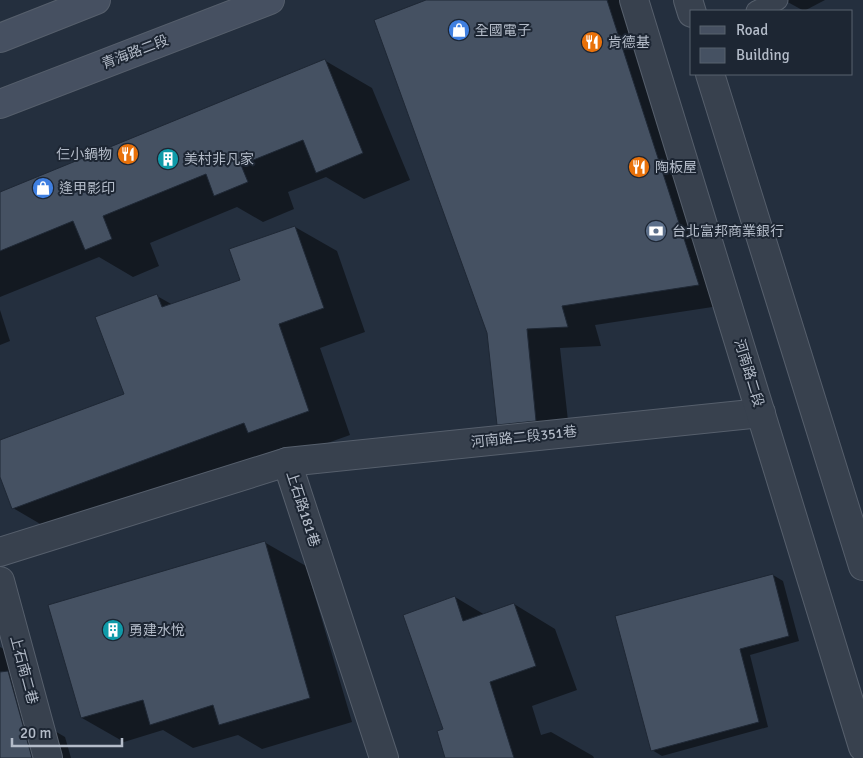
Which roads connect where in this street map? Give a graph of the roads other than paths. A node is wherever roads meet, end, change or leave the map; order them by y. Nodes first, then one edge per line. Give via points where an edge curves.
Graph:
1 (270, 0) edge
2 (634, 0) edge
3 (778, 0) edge
4 (88, 1) edge
5 (758, 10) edge
6 (0, 38) edge
7 (710, 75) edge
8 (0, 104) edge
9 (761, 413) junction
10 (287, 462) junction
11 (0, 552) edge
12 (863, 566) edge
13 (0, 581) edge
14 (863, 747) edge
15 (48, 758) edge
16 (384, 758) edge

1 - 8 main road, 青海路二段
2 - 9 street, 河南路二段
3 - 5 lane
4 - 6 main road
7 - 12 street
9 - 10 street, 河南路二段351巷
9 - 14 street, 河南路二段
10 - 11 street, 上石路181巷
10 - 16 street, 上石路181巷
13 - 15 street, 上石南二巷

